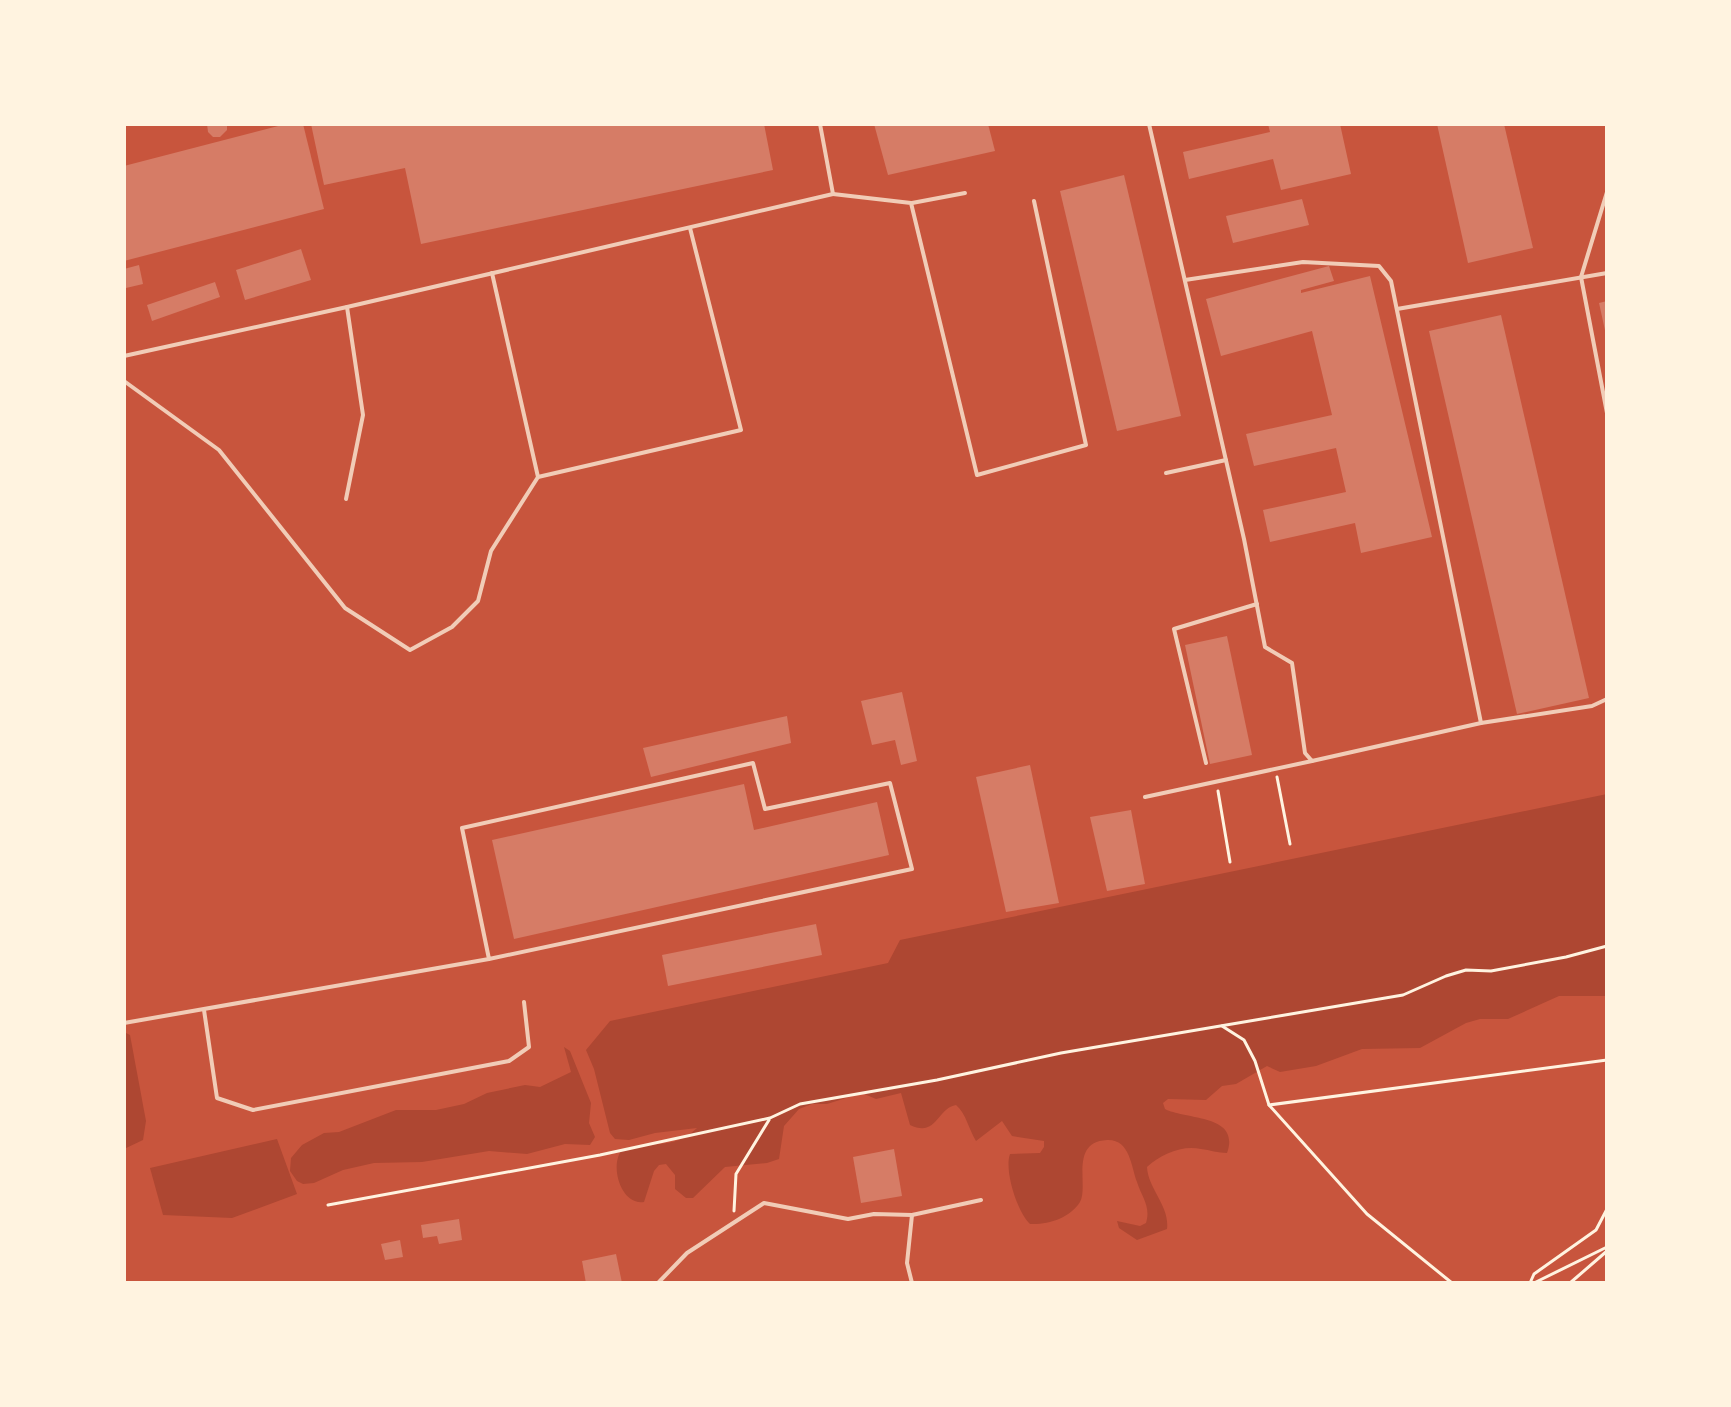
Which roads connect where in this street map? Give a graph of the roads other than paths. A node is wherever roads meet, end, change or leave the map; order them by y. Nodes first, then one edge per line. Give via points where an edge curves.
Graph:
1 (820, 124) edge
2 (1149, 124) edge
3 (1607, 192) edge
4 (965, 193) dead end
5 (833, 194) junction
6 (1034, 201) dead end
7 (911, 203) junction
8 (689, 227) junction
9 (492, 273) junction
10 (1607, 273) edge
11 (1581, 277) junction
12 (1185, 280) junction
13 (347, 307) junction
14 (1396, 309) junction
15 (124, 356) edge
16 (124, 381) edge
17 (1607, 413) edge
18 (1226, 460) junction
19 (1166, 473) dead end
20 (538, 477) junction
21 (346, 499) dead end
22 (1257, 604) junction
23 (1607, 699) edge
24 (1481, 723) junction
25 (1312, 761) junction
26 (1206, 763) dead end
27 (1145, 797) dead end
28 (489, 959) junction
29 (524, 1002) dead end
30 (204, 1010) junction
31 (124, 1023) edge
32 (981, 1200) dead end
33 (912, 1215) junction
34 (658, 1283) edge
35 (912, 1283) edge

1 - 5 lane
2 - 12 lane
3 - 11 lane
4 - 7 lane
5 - 7 lane
5 - 8 lane
6 - 7 lane via 1086,445 977,475
8 - 9 lane
8 - 20 lane via 741,430
9 - 13 lane
9 - 20 lane
10 - 11 lane
11 - 14 lane
11 - 17 lane
12 - 14 lane via 1303,262 1379,266 1391,281
12 - 18 lane
13 - 15 lane
13 - 21 lane via 363,415
14 - 24 lane
16 - 20 lane via 219,450 345,608 410,650 452,627 478,601 491,551
18 - 19 lane
18 - 22 lane
22 - 25 lane via 1265,647 1292,663 1305,753
22 - 26 lane via 1174,629
23 - 24 lane via 1592,706
24 - 25 lane
25 - 27 lane
28 - 28 lane via 912,869 890,783 765,809 753,763 462,828
28 - 30 lane
29 - 30 lane via 529,1047 509,1061 253,1110 217,1098
30 - 31 lane
32 - 33 lane
33 - 34 lane via 848,1219 764,1203 687,1253
33 - 35 lane via 907,1263

